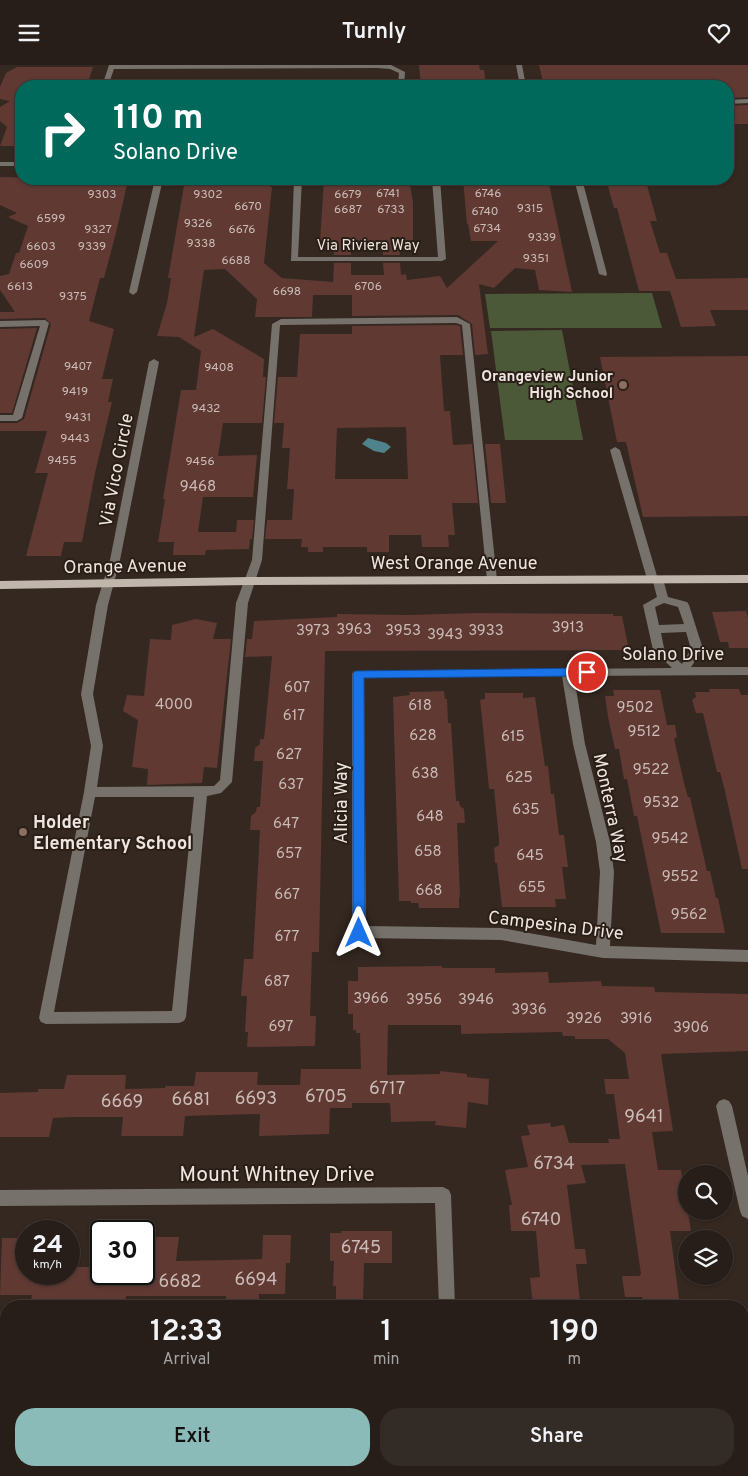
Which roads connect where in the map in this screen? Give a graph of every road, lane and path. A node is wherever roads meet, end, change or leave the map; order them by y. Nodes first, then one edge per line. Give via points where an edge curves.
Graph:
1 (518, 65) edge
2 (111, 66) edge
3 (106, 80) edge
4 (401, 80) edge
5 (522, 80) edge
6 (734, 101) edge
7 (748, 101) edge
8 (0, 164) edge
9 (15, 164) edge
10 (158, 185) edge
11 (298, 185) edge
12 (436, 185) edge
13 (580, 185) edge
14 (603, 274) dead end
15 (133, 292) dead end
16 (0, 324) edge
17 (154, 362) dead end
18 (0, 419) edge
19 (615, 450) dead end
20 (655, 579) junction
21 (748, 579) edge
22 (492, 580) junction
23 (250, 581) junction
24 (108, 583) junction
25 (0, 585) edge
26 (663, 599) junction
27 (690, 628) junction
28 (654, 629) junction
29 (683, 671) junction
30 (748, 671) edge
31 (567, 672) junction
32 (358, 674) joint
33 (90, 792) junction
34 (201, 792) junction
35 (359, 933) joint
36 (603, 952) junction
37 (748, 956) edge
38 (724, 1106) dead end
39 (0, 1198) edge
40 (748, 1206) edge
41 (447, 1300) edge

1 - 5 street
2 - 3 street
2 - 4 street via 392,67 402,72
6 - 7 street
8 - 9 street
10 - 15 street
11 - 12 street, Via Riviera Way via 294,259 442,259
13 - 14 street
16 - 18 street via 45,323 17,418
17 - 24 street, Via Vico Circle
19 - 20 street
20 - 21 main road
20 - 22 main road, West Orange Avenue
20 - 26 street
22 - 23 main road, West Orange Avenue
22 - 23 street via 466,324 457,320 276,323 257,560
23 - 24 main road, Orange Avenue
23 - 34 street via 242,603 226,782 217,790
24 - 25 main road, Orange Avenue
24 - 33 street, Via Vico Circle via 87,694 97,746
26 - 27 street via 683,605
26 - 28 street via 649,605
27 - 28 street
27 - 29 street via 697,649
28 - 29 street via 659,650
29 - 30 street, Solano Drive
29 - 31 street, Solano Drive
31 - 32 street, Solano Drive
31 - 36 street, Monterra Way via 607,872
32 - 35 street, Alicia Way
33 - 34 street
33 - 34 street, Via Vico Circle via 46,1018 179,1017
35 - 36 street, Campesina Drive via 501,934
36 - 37 street, Campesina Drive
38 - 40 street
39 - 41 street, Mount Whitney Drive via 443,1195

